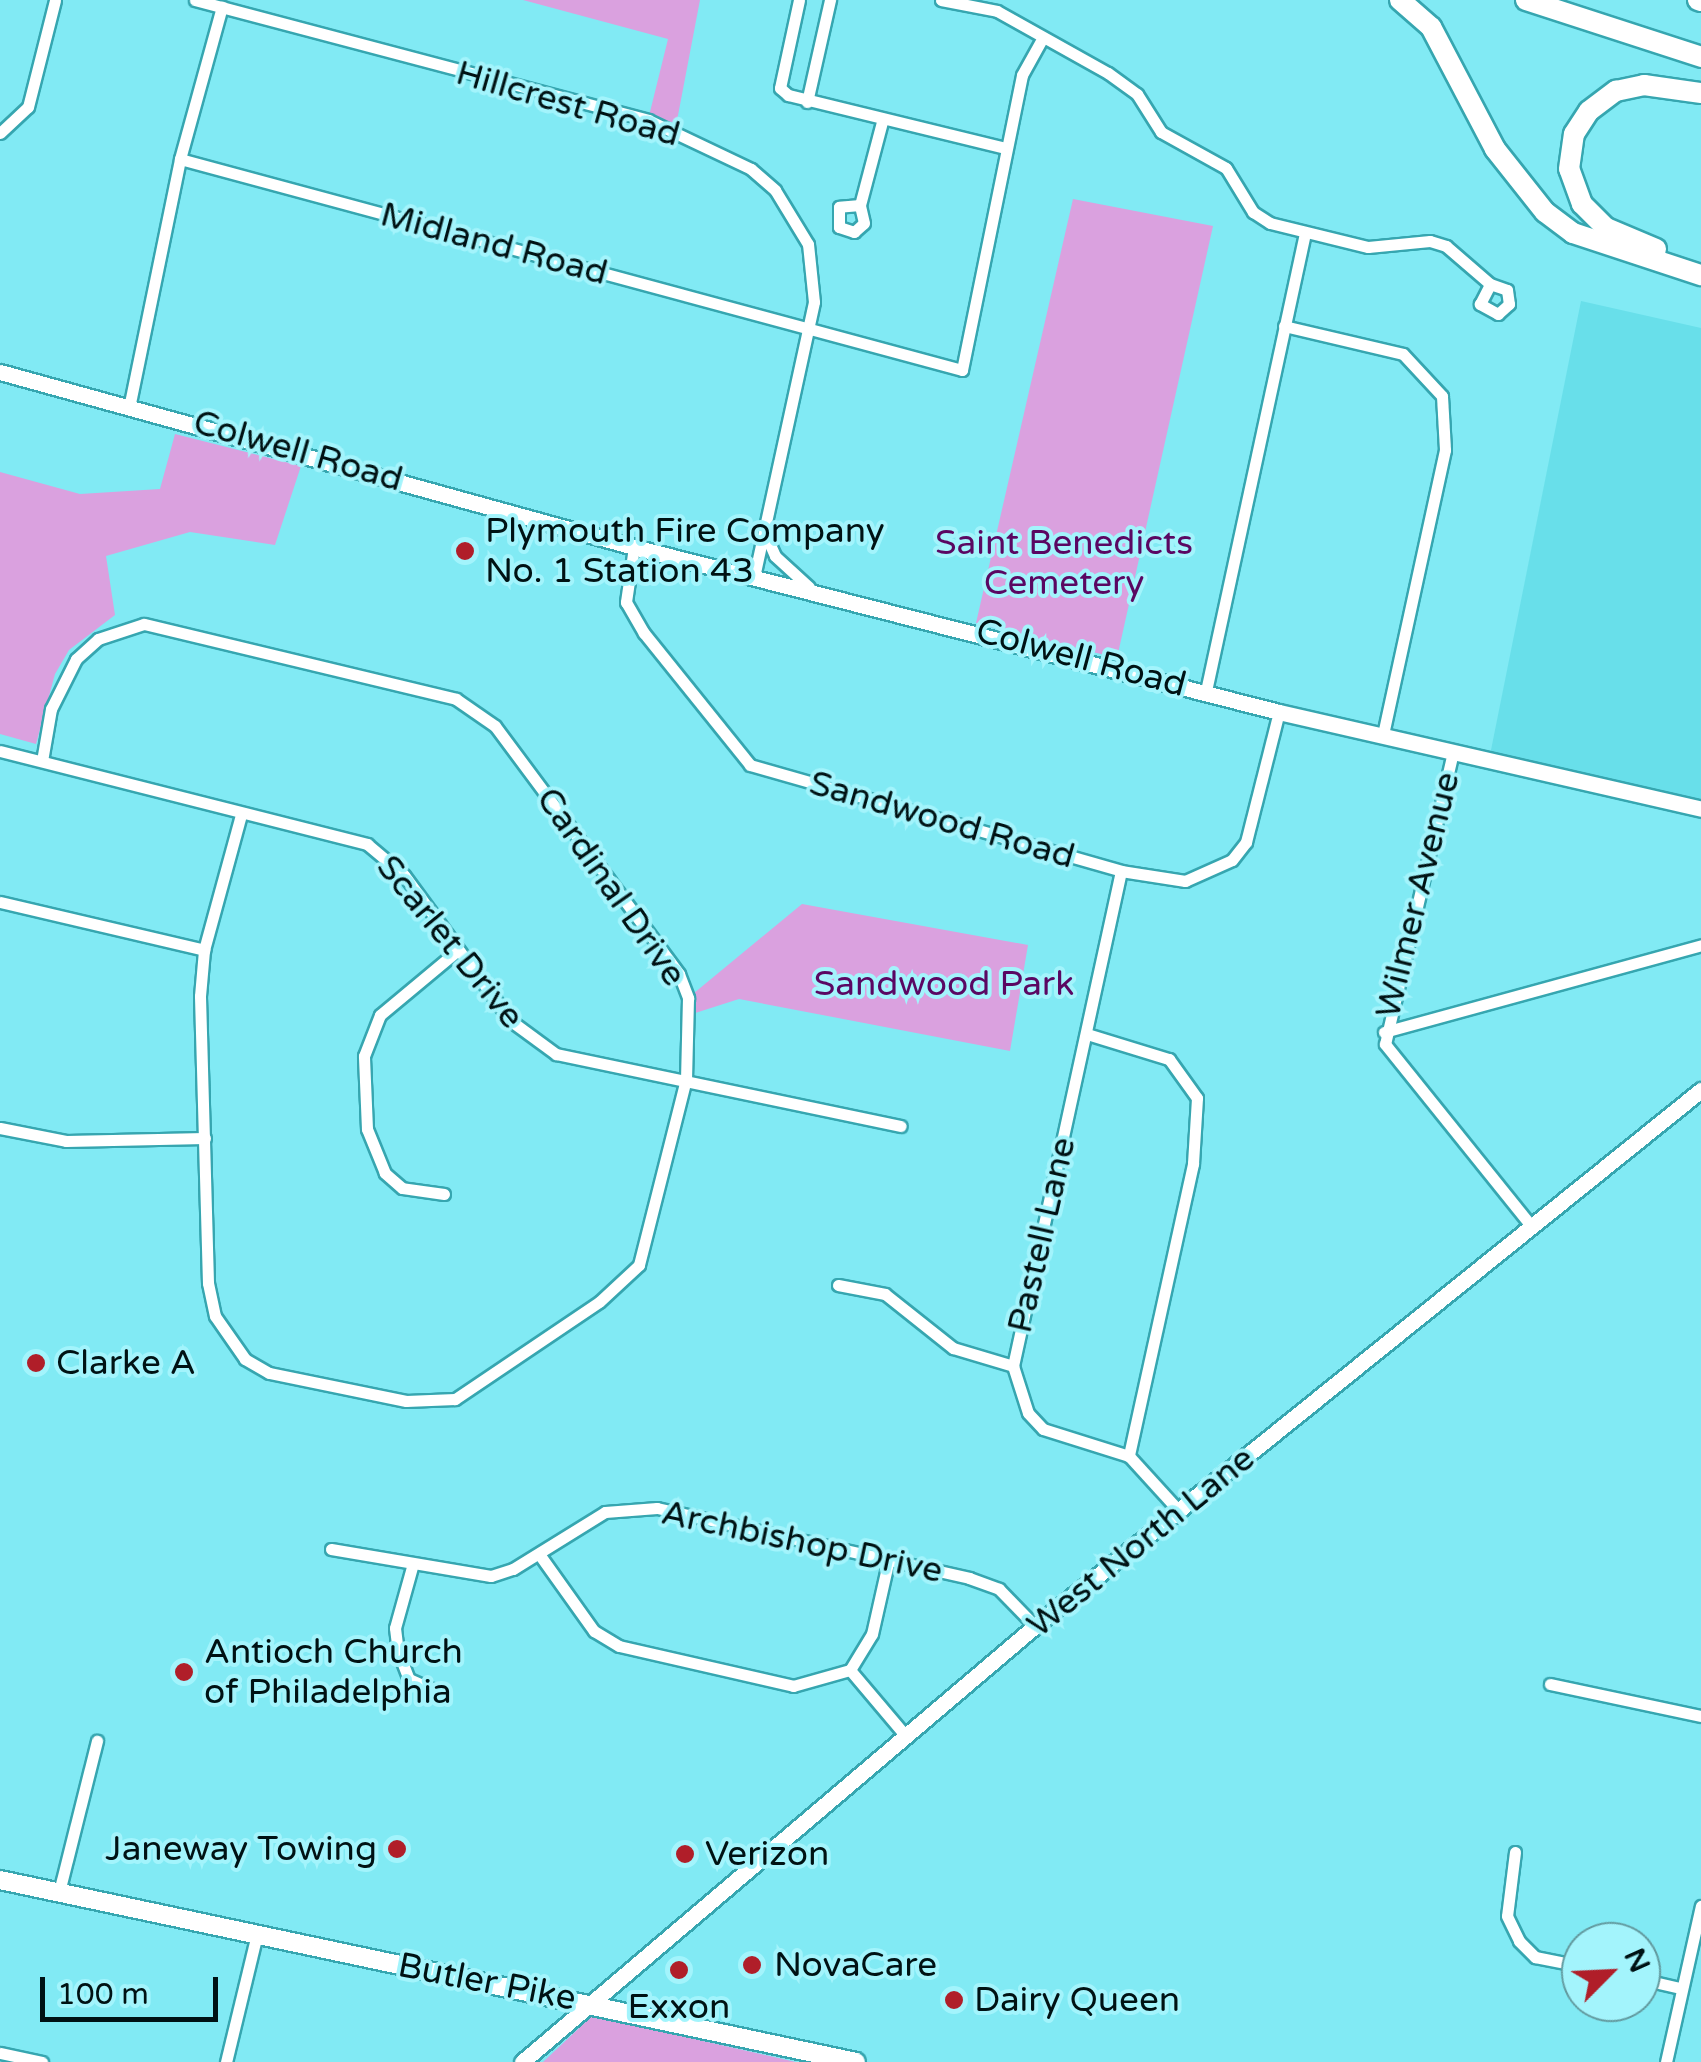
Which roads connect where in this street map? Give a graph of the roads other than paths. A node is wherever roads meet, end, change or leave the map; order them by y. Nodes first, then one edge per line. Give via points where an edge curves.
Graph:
1 (55, 0) edge
2 (195, 0) edge
3 (799, 0) edge
4 (830, 0) edge
5 (942, 0) edge
6 (1400, 0) edge
7 (1526, 0) edge
8 (222, 7) junction
9 (1042, 39) junction
10 (1701, 57) edge
11 (1701, 92) edge
12 (806, 102) junction
13 (882, 122) junction
14 (0, 133) edge
15 (1005, 148) junction
16 (180, 159) junction
17 (860, 206) dead end
18 (1305, 234) junction
19 (1701, 263) edge
20 (1701, 275) edge
21 (1490, 284) dead end
22 (1284, 326) junction
23 (807, 330) junction
24 (0, 372) edge
25 (130, 403) junction
26 (764, 531) junction
27 (634, 547) junction
28 (755, 573) junction
29 (809, 587) junction
30 (1206, 691) junction
31 (1280, 712) junction
32 (1383, 735) junction
33 (0, 751) edge
34 (1452, 752) junction
35 (42, 761) junction
36 (1701, 809) edge
37 (241, 815) junction
38 (1121, 871) junction
39 (0, 902) edge
40 (1701, 945) edge
41 (204, 950) junction
42 (458, 950) junction
43 (1384, 1032) junction
44 (1087, 1034) junction
45 (686, 1080) junction
46 (1701, 1090) edge
47 (901, 1126) dead end
48 (0, 1128) edge
49 (204, 1138) junction
50 (444, 1194) dead end
51 (1532, 1227) junction
52 (838, 1285) dead end
53 (1013, 1366) junction
54 (1129, 1456) junction
55 (1180, 1512) junction
56 (332, 1549) dead end
57 (539, 1554) junction
58 (888, 1563) junction
59 (412, 1567) junction
60 (1035, 1626) junction
61 (850, 1670) junction
62 (1550, 1684) dead end
63 (446, 1695) dead end
64 (1701, 1716) edge
65 (905, 1735) junction
66 (97, 1741) dead end
67 (1515, 1852) dead end
68 (0, 1882) edge
69 (58, 1892) junction
70 (1701, 1906) edge
71 (257, 1934) junction
72 (1561, 1962) edge
73 (1661, 1984) edge
74 (1680, 1988) junction
75 (589, 2003) junction
76 (0, 2053) edge
77 (42, 2062) edge
78 (226, 2062) edge
79 (522, 2062) edge
80 (856, 2062) edge
81 (1666, 2062) edge

1 - 14 street via 28,107
2 - 8 street, Hillcrest Road
3 - 12 street via 780,88
4 - 12 street
5 - 9 street via 997,11
6 - 20 highway via 1431,27 1495,149 1545,212 1573,234
7 - 10 highway
8 - 16 street
8 - 23 street, Hillcrest Road via 648,120 751,168 775,190 808,244 816,273
9 - 15 street via 1022,74
9 - 18 street via 1137,94 1160,132 1226,168 1261,218
11 - 19 highway via 1644,86 1616,92 1590,110 1574,134 1569,169 1582,204 1606,228
12 - 13 street
13 - 15 street
13 - 17 street
15 - 23 street, Midland Road via 962,370
16 - 23 street, Midland Road
16 - 25 street
18 - 21 street via 1368,246 1430,240 1466,258
18 - 22 street
22 - 30 street
22 - 32 street via 1403,354 1442,396 1445,450
23 - 26 street, Hillcrest Road
24 - 25 street, Colwell Road
25 - 27 street, Colwell Road
26 - 28 street, Hillcrest Road
26 - 29 street via 775,556
27 - 28 street, Colwell Road
27 - 38 street, Sandwood Road via 626,602 750,765
28 - 29 street, Colwell Road
29 - 30 street, Colwell Road
30 - 31 street, Colwell Road
31 - 32 street, Colwell Road
31 - 38 street, Sandwood Road via 1246,842 1232,860 1185,881
32 - 34 street, Colwell Road
33 - 35 street, Scarlet Drive
34 - 36 street, Colwell Road
34 - 43 street, Wilmer Avenue
35 - 37 street, Scarlet Drive
35 - 45 street, Cardinal Drive via 51,710 76,659 98,639 144,624 456,699 495,726 679,974 688,998
37 - 41 street, Cardinal Drive
37 - 42 street, Scarlet Drive via 367,844 404,875
38 - 44 street, Pastell Lane
39 - 41 street
40 - 43 street
41 - 49 street, Cardinal Drive
42 - 45 street, Scarlet Drive via 533,1043 556,1054
42 - 50 street via 380,1015 364,1056 367,1129 384,1173 402,1188
43 - 51 street, Wilmer Avenue via 1391,1056
44 - 53 street, Pastell Lane
44 - 54 street via 1169,1059 1198,1098 1193,1164
45 - 47 street, Scarlet Drive
45 - 49 street, Cardinal Drive via 639,1265 514,1364 455,1398 430,1402 269,1373 228,1340 208,1283
46 - 51 street, West North Lane
48 - 49 street via 66,1141
51 - 55 street, West North Lane
52 - 53 street via 885,1294 953,1348
53 - 54 street, Pastell Lane via 1028,1413 1043,1429
54 - 55 street
55 - 60 street, West North Lane
56 - 59 street, Archbishop Drive
57 - 58 street, Archbishop Drive via 605,1512 657,1508
57 - 59 street, Archbishop Drive via 491,1576
57 - 61 street via 594,1631 619,1646 793,1686
58 - 60 street, Archbishop Drive via 998,1589
58 - 61 street via 872,1634
59 - 63 street via 394,1628 398,1650 409,1679
60 - 65 street, West North Lane
61 - 65 street
62 - 64 street
65 - 75 street, West North Lane
66 - 69 street
67 - 72 street via 1507,1916 1535,1956
68 - 69 main road, Butler Pike
69 - 71 main road, Butler Pike
70 - 74 street
71 - 75 main road, Butler Pike
71 - 78 street
73 - 74 street
74 - 81 street
75 - 79 street, West North Lane
75 - 80 main road, Butler Pike
76 - 77 street

